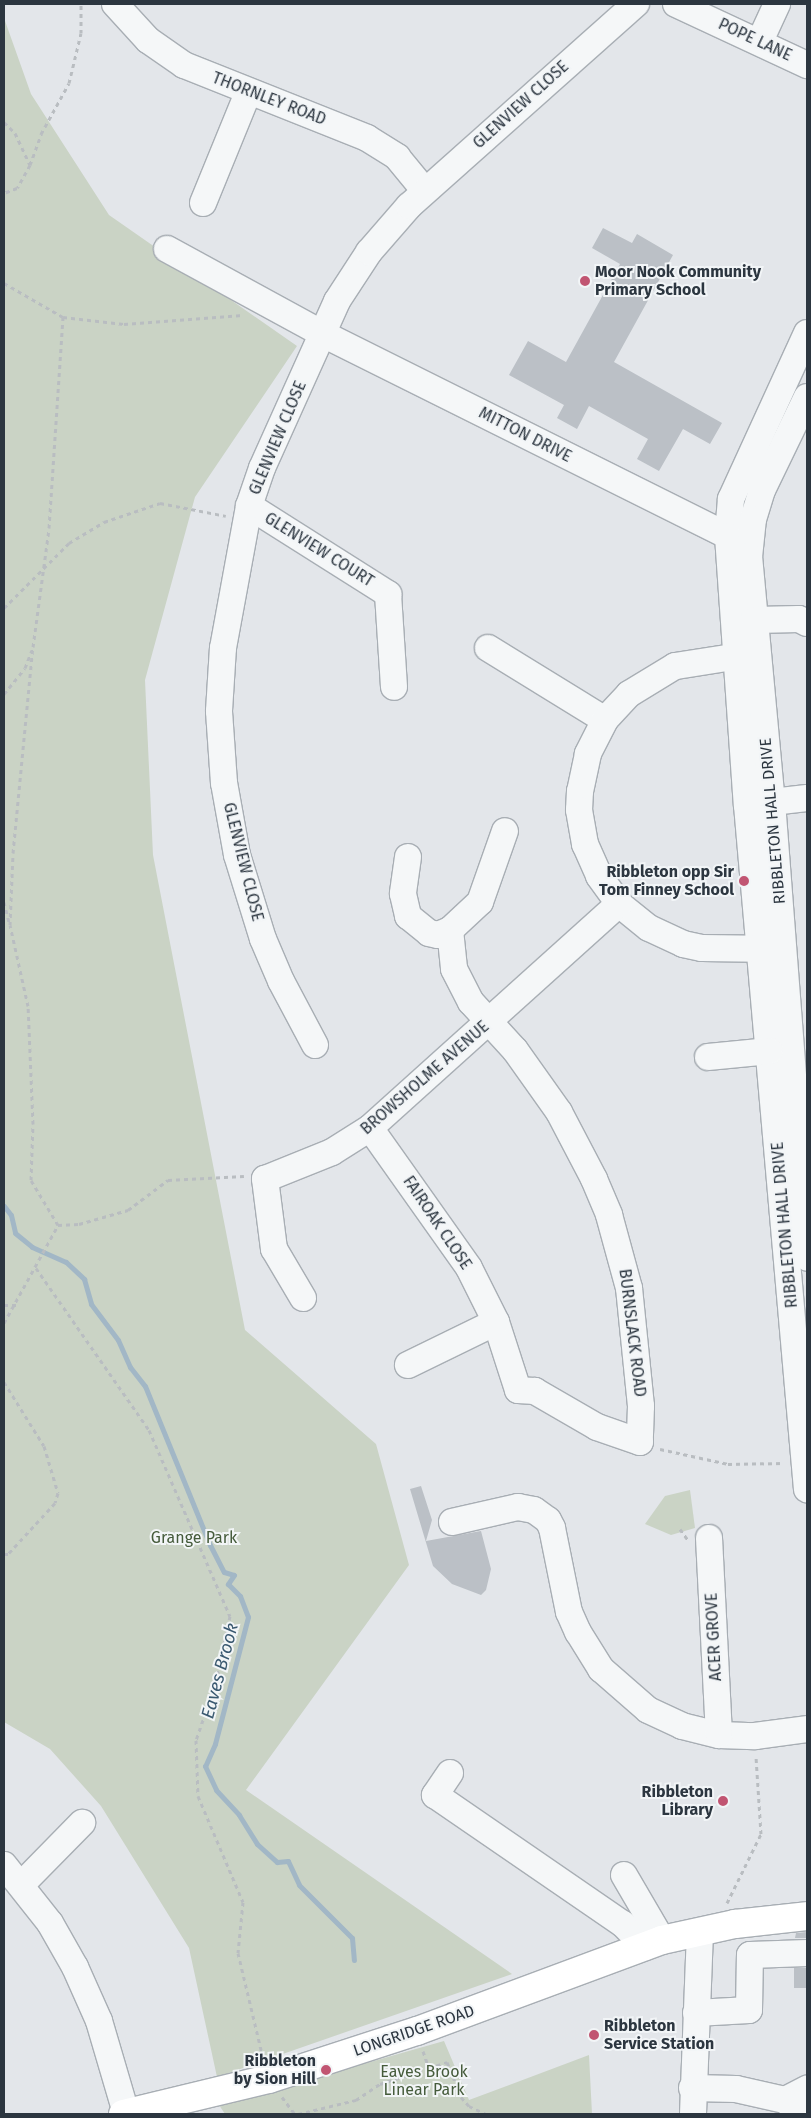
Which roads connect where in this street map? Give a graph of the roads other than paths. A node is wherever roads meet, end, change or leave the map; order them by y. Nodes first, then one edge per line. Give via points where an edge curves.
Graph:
1 (115, 4) edge
2 (636, 4) edge
3 (676, 4) edge
4 (778, 4) edge
5 (760, 41) junction
6 (807, 65) edge
7 (248, 93) junction
8 (425, 191) junction
9 (203, 204) dead end
10 (167, 249) dead end
11 (807, 333) edge
12 (323, 334) junction
13 (807, 397) edge
14 (247, 513) junction
15 (739, 536) junction
16 (755, 620) junction
17 (807, 623) edge
18 (488, 648) dead end
19 (746, 655) junction
20 (394, 688) dead end
21 (605, 720) junction
22 (807, 798) edge
23 (759, 804) junction
24 (505, 831) dead end
25 (408, 857) dead end
26 (619, 904) junction
27 (450, 930) junction
28 (771, 949) junction
29 (489, 1022) junction
30 (315, 1045) dead end
31 (770, 1051) junction
32 (708, 1058) dead end
33 (370, 1128) junction
34 (807, 1258) edge
35 (303, 1298) dead end
36 (496, 1322) junction
37 (801, 1336) edge
38 (408, 1365) dead end
39 (518, 1390) joint
40 (807, 1489) edge
41 (452, 1522) dead end
42 (709, 1538) dead end
43 (807, 1729) edge
44 (719, 1735) junction
45 (450, 1773) dead end
46 (82, 1823) dead end
47 (4, 1865) edge
48 (624, 1875) dead end
49 (22, 1884) junction
50 (807, 1916) edge
51 (708, 1930) junction
52 (654, 1943) junction
53 (807, 1953) edge
54 (696, 2013) junction
55 (692, 2088) junction
56 (798, 2101) edge
57 (131, 2113) edge
58 (693, 2114) edge

1 - 7 street, THORNLEY ROAD via 148,40 184,65
2 - 8 street, GLENVIEW CLOSE
3 - 5 street, POPE LANE
4 - 5 street
5 - 6 street, POPE LANE
7 - 8 street, THORNLEY ROAD via 368,138 397,157
7 - 9 street
8 - 12 street, GLENVIEW CLOSE via 369,252 338,301
10 - 12 street, MITTON DRIVE via 283,309
11 - 15 street, RIBBLETON HALL DRIVE via 731,499
12 - 14 street, GLENVIEW CLOSE via 262,468
12 - 15 street, MITTON DRIVE
13 - 15 street, RIBBLETON HALL DRIVE
14 - 20 street, GLENVIEW COURT via 388,594
14 - 30 street, GLENVIEW CLOSE via 221,664 219,711 224,784 237,854 263,939
15 - 16 street, RIBBLETON HALL DRIVE via 749,556
15 - 19 street, RIBBLETON HALL DRIVE
16 - 17 street via 798,619
16 - 19 street, RIBBLETON HALL DRIVE
18 - 21 street
19 - 21 street via 693,661 659,674 629,694
19 - 23 street, RIBBLETON HALL DRIVE
21 - 26 street via 585,763 579,810 590,861
22 - 23 street
23 - 28 street, RIBBLETON HALL DRIVE
24 - 27 street via 480,902
25 - 27 street via 403,902 408,916 429,933 438,935
26 - 28 street via 649,928 683,944 721,950
26 - 29 street, BROWSHOLME AVENUE
27 - 29 street, BURNSLACK ROAD via 454,969 471,1002
28 - 31 street, RIBBLETON HALL DRIVE
28 - 34 street, RIBBLETON HALL DRIVE
29 - 33 street, BROWSHOLME AVENUE
29 - 39 street, BURNSLACK ROAD via 559,1112 609,1215 629,1288 641,1406 640,1442 597,1428 535,1391
31 - 32 street
31 - 37 street, RIBBLETON HALL DRIVE
33 - 35 street, BROWSHOLME AVENUE via 332,1152 264,1179 274,1248
33 - 36 street, FAIROAK CLOSE via 469,1268
36 - 38 street
36 - 39 street, FAIROAK CLOSE
37 - 40 street, RIBBLETON HALL DRIVE
41 - 44 street via 518,1507 541,1514 552,1528 569,1612 601,1669 648,1710 682,1726
42 - 44 street, ACER GROVE
43 - 44 street via 755,1736
45 - 52 street via 435,1795
46 - 49 street
47 - 49 street
48 - 52 street
49 - 57 street via 50,1923 75,1967 99,2021
50 - 51 main road, LONGRIDGE ROAD
51 - 52 main road, LONGRIDGE ROAD
51 - 54 street
52 - 57 main road, LONGRIDGE ROAD via 416,2031 269,2079
53 - 54 street via 750,1955 749,2010
54 - 55 street
55 - 56 street via 736,2089
55 - 58 street

